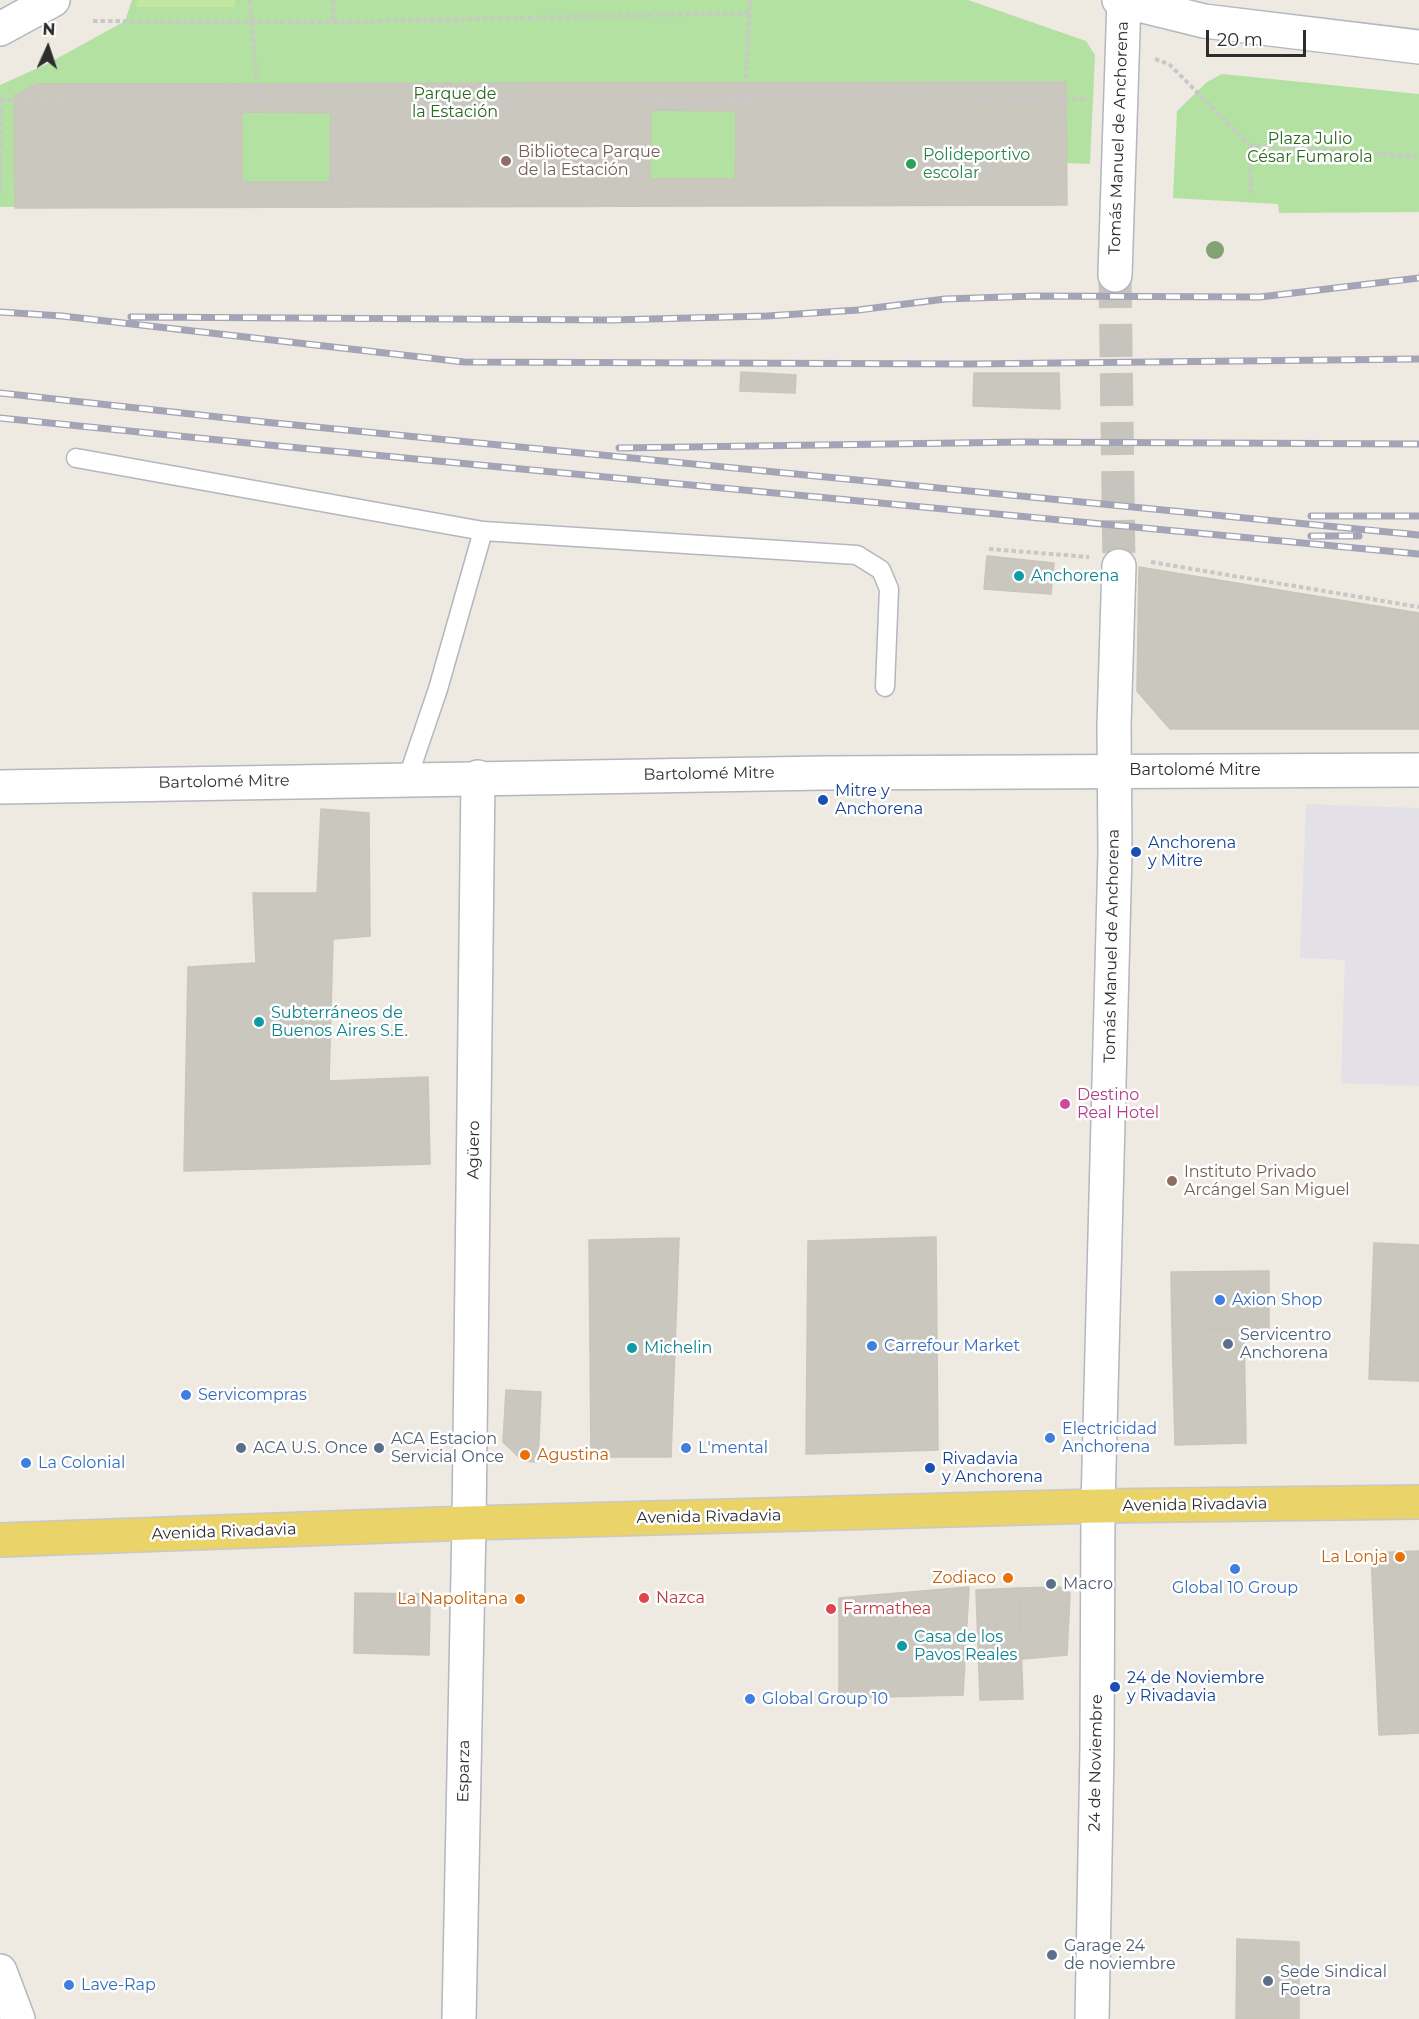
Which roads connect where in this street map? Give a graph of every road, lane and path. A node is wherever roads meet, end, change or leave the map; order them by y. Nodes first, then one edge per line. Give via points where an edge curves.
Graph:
1 (53, 0) edge
2 (250, 0) edge
3 (333, 0) edge
4 (750, 0) edge
5 (1122, 0) edge
6 (749, 13) junction
7 (93, 21) dead end
8 (251, 22) junction
9 (333, 22) junction
10 (0, 29) edge
11 (1419, 47) edge
12 (1146, 55) dead end
13 (1120, 99) junction
14 (0, 100) edge
15 (258, 100) junction
16 (745, 101) junction
17 (1250, 145) junction
18 (1419, 157) edge
19 (1251, 193) dead end
20 (0, 194) edge
21 (1115, 275) tunnel mouth
22 (76, 458) dead end
23 (483, 531) junction
24 (989, 549) dead end
25 (1117, 561) junction
26 (1419, 607) edge
27 (885, 687) dead end
28 (1115, 770) junction
29 (1419, 770) edge
30 (478, 777) junction
31 (407, 780) junction
32 (0, 787) edge
33 (1419, 1502) edge
34 (1098, 1506) junction
35 (469, 1523) junction
36 (0, 1540) edge
37 (0, 1971) edge
38 (11, 2016) edge
39 (459, 2019) edge
40 (1092, 2019) edge

1 - 10 street
2 - 8 path
3 - 9 path
4 - 6 path
5 - 11 street via 1204,21
5 - 13 street, Tomás Manuel de Anchorena
6 - 9 path
6 - 16 path
7 - 8 path
8 - 9 path
8 - 15 path
12 - 17 path via 1169,64
13 - 16 path
13 - 21 street, Tomás Manuel de Anchorena
14 - 15 path
14 - 20 path
15 - 16 path
17 - 18 path
17 - 19 path
22 - 23 lane
23 - 27 lane via 857,555 881,570 889,589
23 - 31 lane via 438,689
24 - 25 path
25 - 26 path
25 - 28 street, Tomás Manuel de Anchorena
28 - 29 street, Bartolomé Mitre
28 - 30 street, Bartolomé Mitre
28 - 34 street, Tomás Manuel de Anchorena
30 - 31 street, Bartolomé Mitre
30 - 35 street, Agüero
31 - 32 street, Bartolomé Mitre
33 - 34 main road, Avenida Rivadavia
34 - 35 main road, Avenida Rivadavia
34 - 40 street, 24 de Noviembre
35 - 36 main road, Avenida Rivadavia
35 - 39 street, Esparza
37 - 38 street

